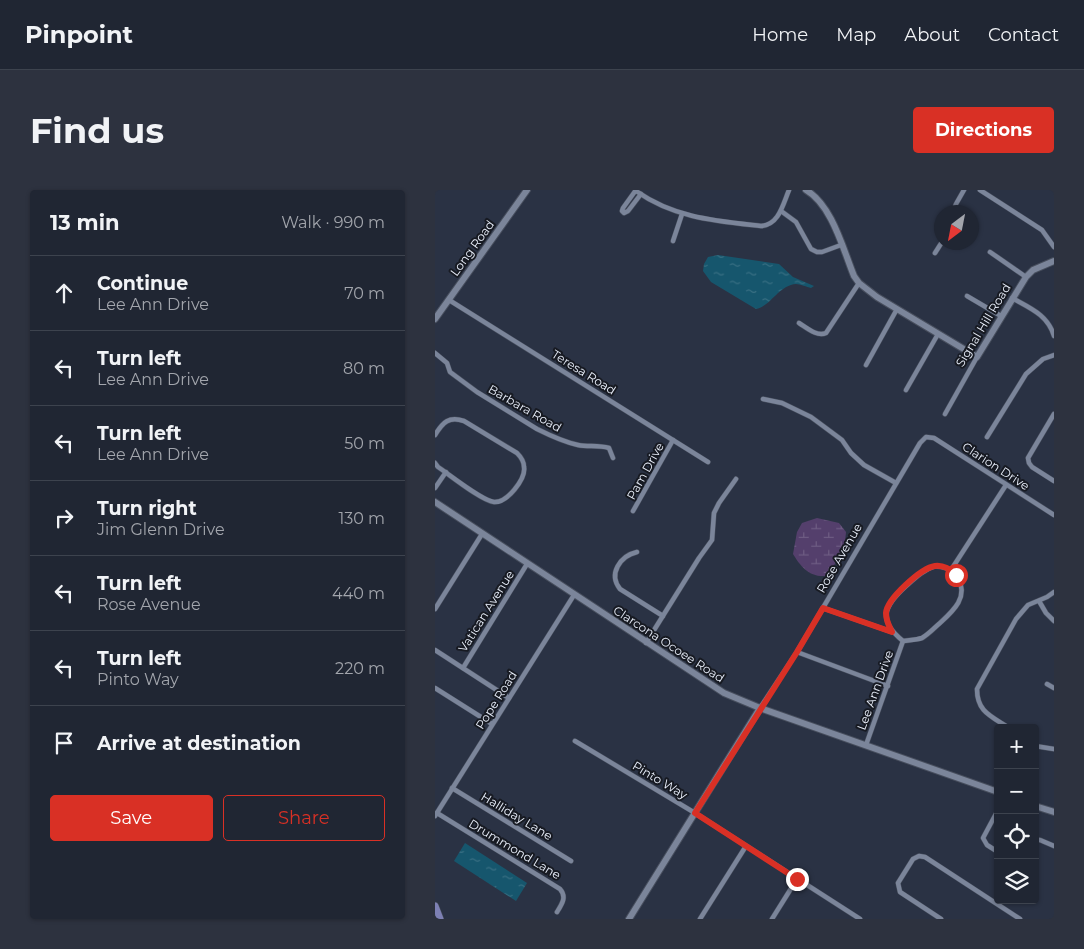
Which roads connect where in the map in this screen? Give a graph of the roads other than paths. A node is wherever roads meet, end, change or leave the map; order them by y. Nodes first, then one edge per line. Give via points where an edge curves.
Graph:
1 (527, 190) edge
2 (636, 190) edge
3 (789, 190) edge
4 (806, 190) edge
5 (965, 190) edge
6 (980, 190) edge
7 (641, 194) junction
8 (956, 205) edge
9 (781, 211) junction
10 (682, 214) junction
11 (673, 240) dead end
12 (841, 245) junction
13 (1054, 247) edge
14 (937, 250) edge
15 (990, 252) dead end
16 (935, 253) dead end
17 (1054, 261) edge
18 (1026, 277) junction
19 (859, 283) junction
20 (967, 296) dead end
21 (1012, 298) junction
22 (449, 300) junction
23 (897, 309) junction
24 (1001, 316) junction
25 (435, 319) edge
26 (799, 323) dead end
27 (938, 334) junction
28 (1054, 336) edge
29 (435, 353) edge
30 (1054, 355) edge
31 (977, 357) junction
32 (866, 364) dead end
33 (906, 390) dead end
34 (763, 399) dead end
35 (945, 414) dead end
36 (1054, 414) edge
37 (436, 432) edge
38 (926, 437) joint
39 (987, 437) dead end
40 (673, 440) junction
41 (613, 458) dead end
42 (707, 462) dead end
43 (435, 463) edge
44 (445, 472) junction
45 (736, 479) dead end
46 (1054, 481) edge
47 (896, 483) junction
48 (1007, 485) junction
49 (435, 488) edge
50 (436, 504) edge
51 (633, 511) dead end
52 (1054, 515) edge
53 (482, 534) junction
54 (637, 552) dead end
55 (527, 564) junction
56 (951, 570) junction
57 (1054, 592) edge
58 (574, 595) junction
59 (1039, 601) junction
60 (823, 608) junction
61 (435, 609) edge
62 (663, 616) junction
63 (1054, 621) edge
64 (892, 632) junction
65 (903, 641) junction
66 (646, 643) junction
67 (435, 650) edge
68 (797, 652) junction
69 (463, 668) junction
70 (1047, 684) dead end
71 (887, 686) junction
72 (435, 688) edge
73 (1054, 688) edge
74 (509, 698) junction
75 (760, 708) junction
76 (492, 724) junction
77 (1003, 724) edge
78 (575, 741) dead end
79 (865, 745) junction
80 (1039, 747) edge
81 (1054, 749) edge
82 (452, 788) junction
83 (994, 791) edge
84 (1039, 807) edge
85 (1054, 812) edge
86 (695, 813) junction
87 (436, 814) edge
88 (994, 817) edge
89 (1039, 840) edge
90 (746, 846) junction
91 (1054, 846) edge
92 (994, 849) edge
93 (571, 861) dead end
94 (797, 879) junction
95 (435, 906) edge
96 (557, 912) dead end
97 (851, 914) junction
98 (440, 919) edge
99 (629, 919) edge
100 (700, 919) edge
101 (772, 919) edge
102 (848, 919) edge
103 (859, 919) edge
104 (941, 919) edge
105 (1021, 919) edge

1 - 22 street, Long Road
2 - 7 street
2 - 7 street via 623,208 624,213
3 - 9 street
4 - 12 street via 822,204
5 - 8 street
6 - 13 street via 1042,230
7 - 10 street
9 - 10 street via 768,226 703,220
9 - 12 street via 796,222 811,249 822,252
10 - 11 street
12 - 19 street
14 - 16 street
15 - 18 street
17 - 18 street, Signal Hill Road via 1033,270
18 - 21 street, Signal Hill Road
19 - 23 street
19 - 26 street via 826,333 816,333
20 - 24 street
21 - 24 street, Signal Hill Road
21 - 28 street via 1041,315
22 - 25 street, Long Road
22 - 40 street, Teresa Road
23 - 27 street
23 - 32 street
24 - 31 street, Signal Hill Road
27 - 31 street
27 - 33 street
29 - 41 street, Barbara Road via 447,363 450,372 537,429 577,445 609,448
30 - 39 street via 1043,359 1026,374
31 - 35 street, Signal Hill Road
34 - 47 street via 782,403 811,417 842,440 864,465
36 - 46 street via 1028,458 1032,467
37 - 44 street via 450,419 464,421 517,453 525,468 509,496 501,502 484,498
38 - 47 street, Rose Avenue
38 - 48 street, Clarion Drive via 934,438
40 - 42 street, Teresa Road
40 - 51 street, Pam Drive
43 - 44 street
44 - 49 street
45 - 62 street via 714,513 712,540
47 - 60 street, Rose Avenue
48 - 52 street, Clarion Drive
48 - 56 street
50 - 53 street, Clarcona Ocoee Road
53 - 55 street, Clarcona Ocoee Road
53 - 61 street
54 - 62 street via 622,560 615,583
55 - 58 street, Clarcona Ocoee Road
55 - 69 street, Vatican Avenue
56 - 64 street, Lee Ann Drive via 942,566 928,568 893,598 886,612
56 - 65 street, Lee Ann Drive via 961,584 960,600 955,608 929,634
57 - 59 street
58 - 66 street, Clarcona Ocoee Road
58 - 74 street, Pope Road
59 - 63 street
59 - 77 street via 1028,605 1016,619 977,689 979,705
60 - 64 street
60 - 68 street, Rose Avenue
62 - 66 street
64 - 65 street, Lee Ann Drive
65 - 71 street, Lee Ann Drive
66 - 75 street, Clarcona Ocoee Road via 724,693
67 - 69 street
68 - 71 street
68 - 75 street, Rose Avenue
69 - 74 street
70 - 73 street
71 - 79 street, Lee Ann Drive
72 - 76 street
74 - 76 street, Pope Road
75 - 79 street, Clarcona Ocoee Road
75 - 86 street, Rose Avenue
76 - 82 street, Pope Road
78 - 86 street, Pinto Way
79 - 83 street, Clarcona Ocoee Road
80 - 81 street
82 - 87 street, Pope Road
82 - 93 street, Halliday Lane
84 - 85 street
86 - 90 street, Pinto Way
86 - 99 street, Rose Avenue
87 - 96 street, Drummond Lane via 560,889 564,898
88 - 92 street via 983,838
89 - 91 street
90 - 94 street, Pinto Way
90 - 100 street
94 - 97 street, Pinto Way
94 - 101 street
95 - 98 main road
97 - 102 street
97 - 103 street, Pinto Way
104 - 105 street via 897,888 913,860 919,856

